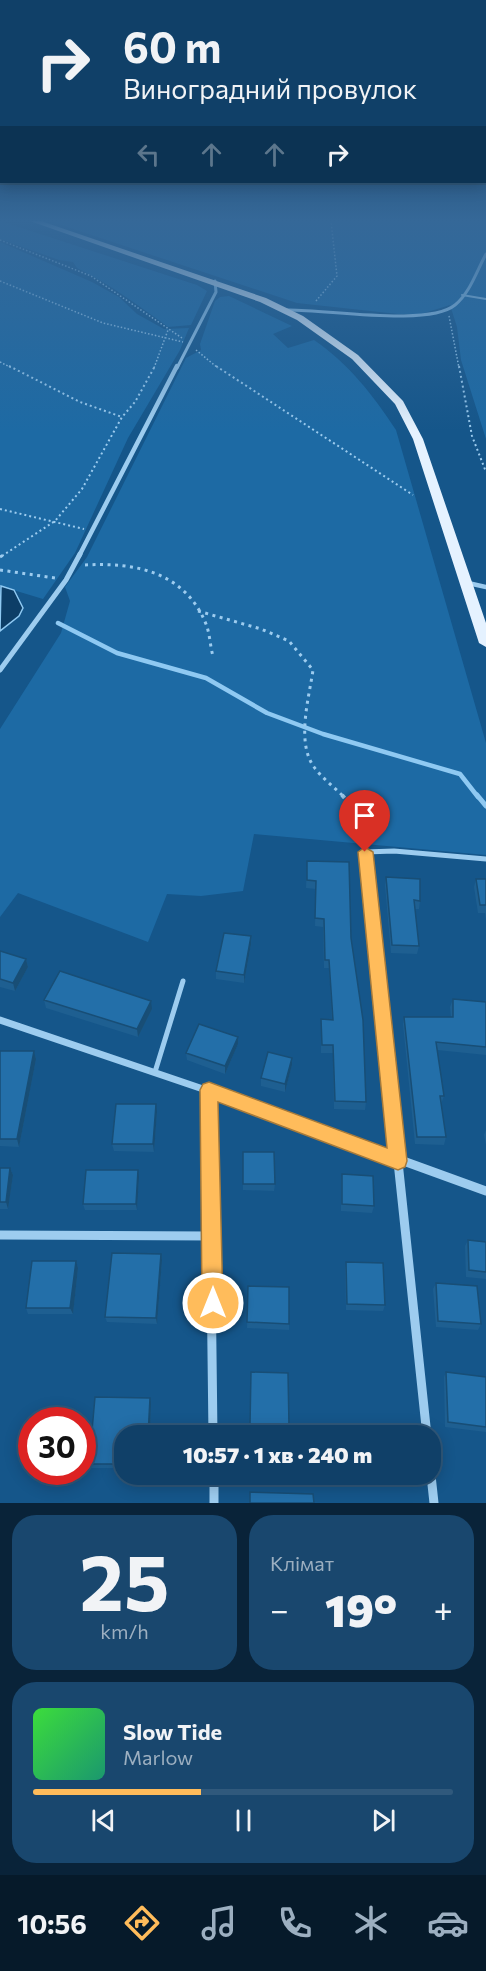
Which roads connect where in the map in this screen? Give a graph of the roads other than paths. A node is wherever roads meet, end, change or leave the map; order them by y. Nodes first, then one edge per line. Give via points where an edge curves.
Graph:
1 (216, 291) edge
2 (239, 291) edge
3 (464, 291) edge
4 (462, 295) junction
5 (486, 299) edge
6 (287, 310) junction
7 (468, 584) junction
8 (486, 587) edge
9 (486, 643) edge
10 (0, 670) edge
11 (365, 852) joint
12 (486, 859) edge
13 (183, 981) dead end
14 (0, 1020) edge
15 (155, 1072) junction
16 (209, 1090) junction
17 (398, 1161) junction
18 (486, 1191) edge
19 (0, 1235) edge
20 (212, 1236) junction
21 (213, 1425) edge
22 (426, 1425) edge
23 (214, 1485) edge
24 (432, 1485) edge
25 (214, 1503) edge
26 (434, 1503) edge

1 - 10 street via 66,580
2 - 6 main road
3 - 4 street
4 - 5 lane
4 - 6 street via 447,311 419,316
6 - 7 main road via 356,357 399,403 418,439
7 - 8 lane
7 - 9 main road
11 - 12 lane
11 - 17 street
13 - 15 lane
14 - 15 street
15 - 16 street
16 - 17 street
16 - 20 street
17 - 18 street
17 - 22 street
19 - 20 street
20 - 21 street
23 - 25 street
24 - 26 street

